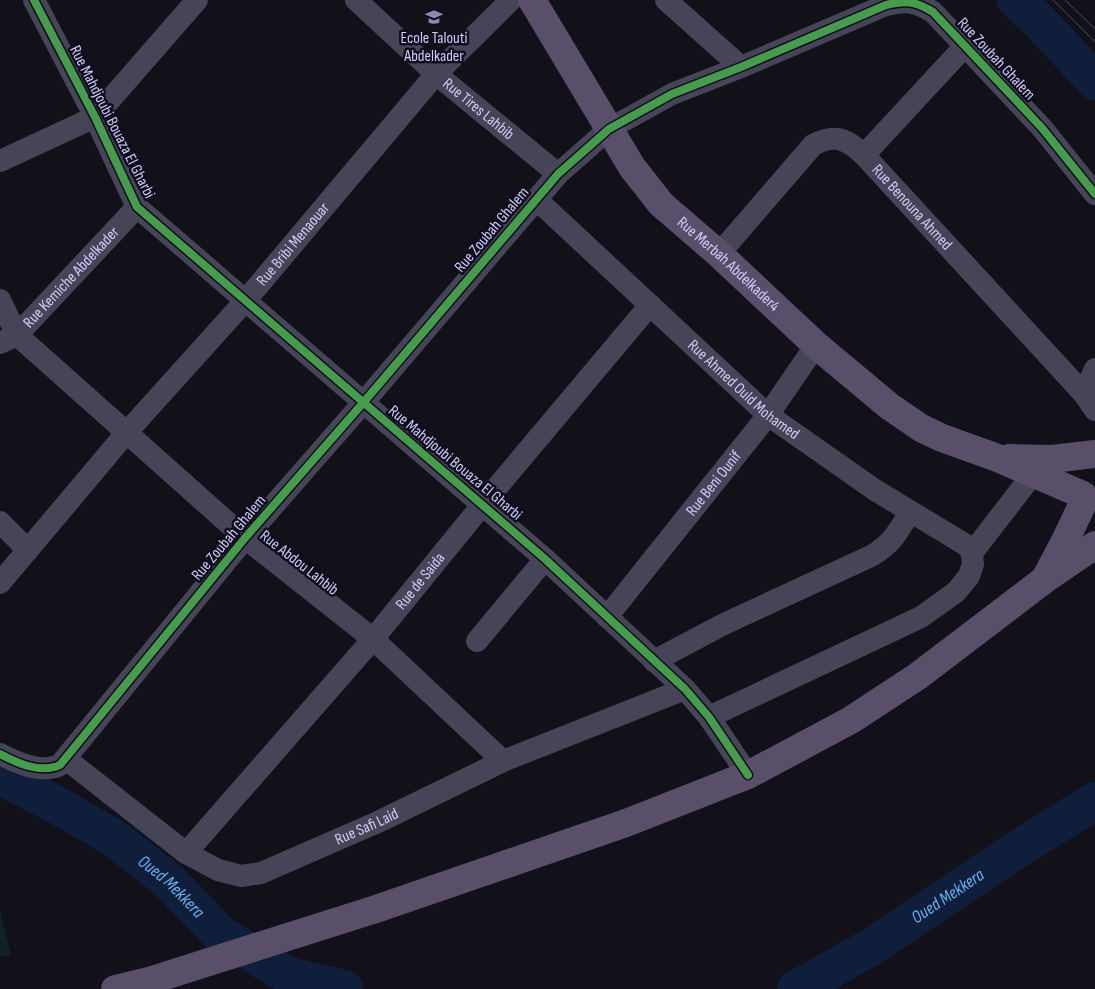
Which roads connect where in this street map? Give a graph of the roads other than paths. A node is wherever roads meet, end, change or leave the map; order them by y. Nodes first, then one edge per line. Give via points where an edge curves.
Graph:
1 (34, 0) edge
2 (197, 0) edge
3 (356, 0) edge
4 (511, 0) edge
5 (532, 0) edge
6 (666, 0) edge
7 (861, 7) edge
8 (965, 46) junction
9 (741, 68) junction
10 (436, 74) junction
11 (95, 117) junction
12 (609, 129) junction
13 (864, 155) junction
14 (0, 161) edge
15 (558, 174) junction
16 (1095, 194) edge
17 (536, 199) junction
18 (137, 207) junction
19 (719, 254) junction
20 (0, 300) edge
21 (246, 300) junction
22 (650, 304) junction
23 (9, 339) edge
24 (816, 345) junction
25 (1095, 369) edge
26 (1090, 402) edge
27 (363, 403) junction
28 (768, 415) junction
29 (126, 432) junction
30 (1095, 454) edge
31 (996, 457) junction
32 (1095, 460) edge
33 (1033, 474) junction
34 (483, 504) junction
35 (1087, 504) edge
36 (910, 512) junction
37 (0, 522) edge
38 (245, 538) junction
39 (1095, 545) edge
40 (28, 550) junction
41 (972, 554) junction
42 (545, 559) junction
43 (1044, 580) junction
44 (0, 583) edge
45 (607, 617) junction
46 (373, 639) junction
47 (478, 641) dead end
48 (654, 661) junction
49 (685, 690) junction
50 (709, 717) junction
51 (0, 754) edge
52 (66, 759) junction
53 (503, 761) junction
54 (748, 775) junction
55 (186, 853) junction
56 (115, 989) edge

1 - 11 street, Rue Mahdjoubi Bouaza El Gharbi
2 - 11 street
3 - 10 street, Rue Tires Lahbib
4 - 10 street, Rue Bribi Menaouar
5 - 12 main road, Rue Merbah Abdelkader4
6 - 9 street
7 - 8 street, Rue Zoubah Ghalem via 901,0 920,4 933,12
7 - 9 street, Rue Zoubah Ghalem
8 - 13 street
8 - 16 street, Rue Zoubah Ghalem via 1042,128
9 - 12 street, Rue Zoubah Ghalem via 672,94
10 - 15 street, Rue Tires Lahbib
10 - 21 street, Rue Bribi Menaouar
11 - 14 street
11 - 18 street, Rue Mahdjoubi Bouaza El Gharbi
12 - 15 street, Rue Zoubah Ghalem
12 - 19 main road, Rue Merbah Abdelkader4 via 632,167 661,204
13 - 19 street, Rue Benouna Ahmed via 841,139 831,138 813,145
13 - 26 street, Rue Benouna Ahmed
15 - 17 street, Rue Zoubah Ghalem
17 - 22 street, Rue Ahmed Ould Mohamed
17 - 27 street, Rue Zoubah Ghalem
18 - 21 street, Rue Mahdjoubi Bouaza El Gharbi
18 - 23 street, Rue Kemiche Abdelkader
19 - 24 main road, Rue Merbah Abdelkader4
20 - 23 street, Rue Abdou Lahbib
21 - 27 street, Rue Mahdjoubi Bouaza El Gharbi
21 - 29 street, Rue Bribi Menaouar
22 - 28 street, Rue Ahmed Ould Mohamed
22 - 34 street, Rue de Saida
23 - 29 street, Rue Abdou Lahbib
24 - 28 street, Rue Beni Ounif
24 - 31 main road, Rue Merbah Abdelkader4 via 889,406 921,428
25 - 26 street
27 - 34 street, Rue Mahdjoubi Bouaza El Gharbi
27 - 38 street, Rue Zoubah Ghalem
28 - 36 street, Rue Ahmed Ould Mohamed
28 - 45 street, Rue Beni Ounif
29 - 38 street, Rue Abdou Lahbib
29 - 40 street, Rue Bribi Menaouar
30 - 31 main road via 1052,459
31 - 33 main road
32 - 35 main road via 1084,477
33 - 35 main road
33 - 41 street
34 - 42 street, Rue Mahdjoubi Bouaza El Gharbi
34 - 46 street, Rue de Saida
35 - 43 main road
36 - 41 street, Rue Ahmed Ould Mohamed via 940,528
36 - 48 street via 894,539 871,556 724,624
37 - 40 street
38 - 46 street, Rue Abdou Lahbib
38 - 52 street, Rue Zoubah Ghalem
39 - 43 main road
40 - 44 street, Rue Bribi Menaouar
41 - 50 street via 969,576 956,592 921,617
42 - 45 street, Rue Mahdjoubi Bouaza El Gharbi
42 - 47 street
43 - 54 main road via 918,676 851,720
45 - 48 street, Rue Mahdjoubi Bouaza El Gharbi
46 - 53 street, Rue Abdou Lahbib
46 - 55 street, Rue de Saida
48 - 49 street, Rue Mahdjoubi Bouaza El Gharbi
49 - 50 street, Rue Mahdjoubi Bouaza El Gharbi
49 - 53 street, Rue Safi Laid
50 - 54 street, Rue Mahdjoubi Bouaza El Gharbi
51 - 52 street, Rue Zoubah Ghalem via 34,768 53,769
52 - 55 street, Rue Safi Laid
53 - 55 street, Rue Safi Laid via 378,822 260,873 241,876 218,870
54 - 56 main road via 626,823 376,909

